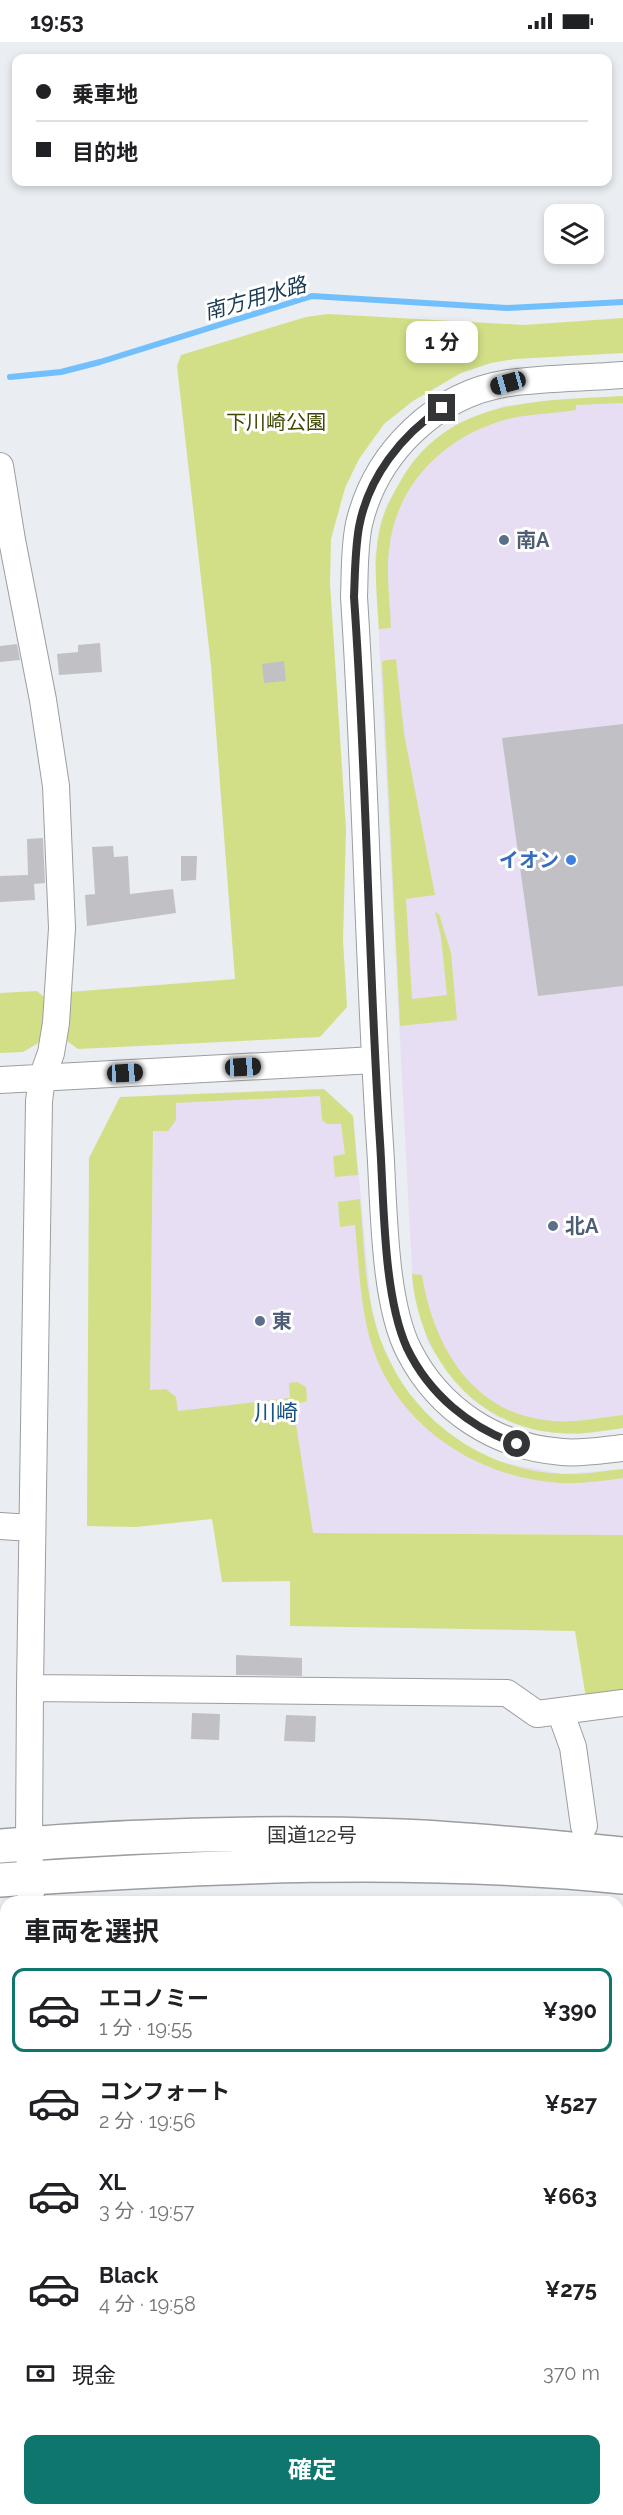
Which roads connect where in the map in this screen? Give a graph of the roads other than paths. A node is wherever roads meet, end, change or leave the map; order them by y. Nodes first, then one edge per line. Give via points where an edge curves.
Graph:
1 (623, 375) edge
2 (0, 466) edge
3 (6, 541) edge
4 (375, 1060) junction
5 (42, 1078) junction
6 (0, 1080) edge
7 (623, 1448) edge
8 (0, 1526) edge
9 (31, 1528) junction
10 (30, 1688) junction
11 (623, 1703) edge
12 (560, 1711) junction
13 (584, 1826) dead end
14 (15, 1845) edge
15 (623, 1854) edge
16 (623, 1877) edge
17 (21, 1886) edge

1 - 4 street via 508,383 459,398 422,421 403,440 365,503 356,551 354,597
2 - 3 street
3 - 5 street via 44,700 56,786 62,928 56,1023
4 - 5 street
4 - 7 street via 391,1286 401,1332 417,1365 442,1399 497,1437 564,1453
5 - 6 street
5 - 9 street
8 - 9 street
9 - 10 street
10 - 12 street via 507,1694 537,1714
10 - 14 street
11 - 12 street
12 - 13 street via 573,1747
14 - 15 highway, 国道122号 via 311,1834 402,1836
14 - 17 street
16 - 17 highway, 国道122号 via 507,1867 403,1865 213,1868

